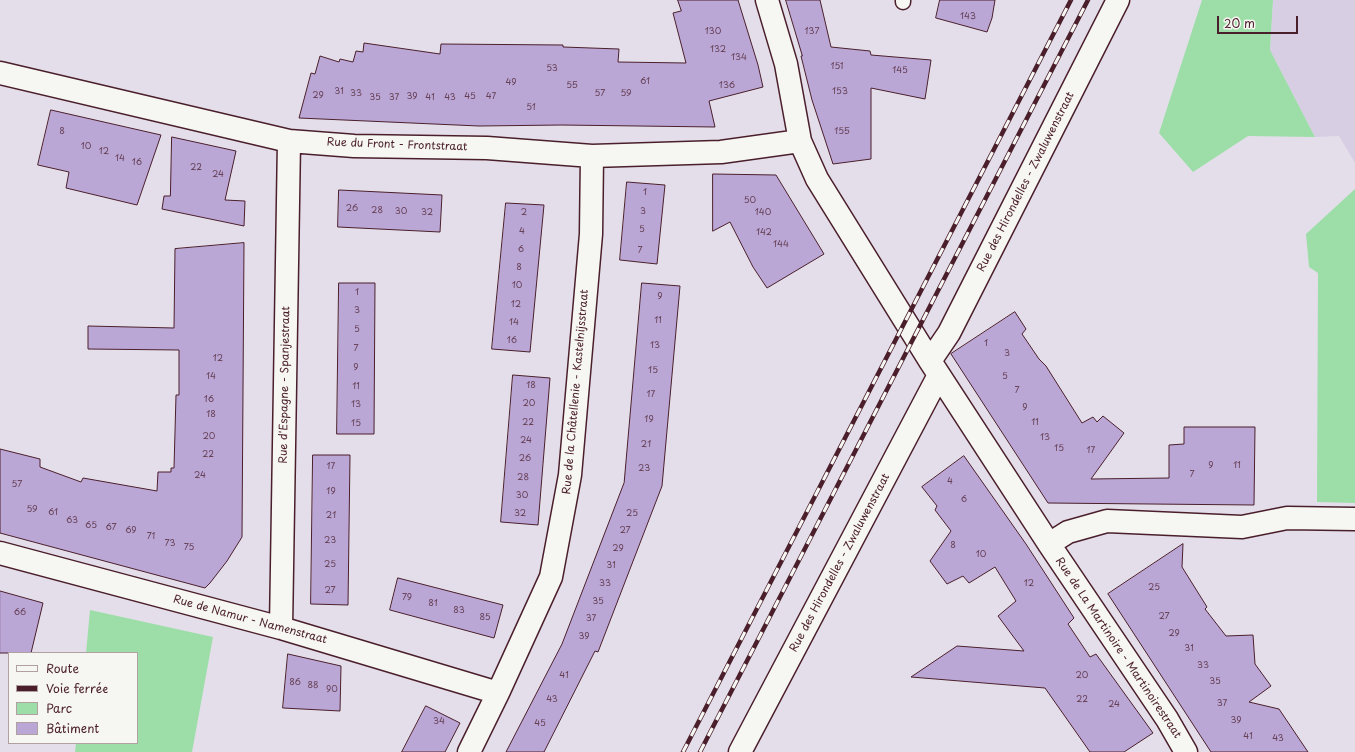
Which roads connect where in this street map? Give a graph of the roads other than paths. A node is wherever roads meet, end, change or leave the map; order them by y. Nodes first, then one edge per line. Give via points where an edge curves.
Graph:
1 (767, 0) edge
2 (1118, 0) edge
3 (0, 73) edge
4 (289, 141) junction
5 (800, 141) junction
6 (592, 156) junction
7 (934, 368) junction
8 (1355, 519) edge
9 (1049, 544) junction
10 (0, 553) edge
11 (281, 628) junction
12 (498, 693) junction
13 (469, 752) edge
14 (740, 752) edge
15 (1186, 752) edge

1 - 5 street, Rue de La Martinoire - Martinoirestraat via 786,64
2 - 7 street, Rue des Hirondelles - Zwaluwenstraat
3 - 4 street, Rue du Front - Frontstraat
4 - 6 street, Rue du Front - Frontstraat via 354,146 487,148
4 - 11 street, Rue d'Espagne - Spanjestraat
5 - 6 street, Rue du Front - Frontstraat via 721,152
5 - 7 street, Rue de La Martinoire - Martinoirestraat via 817,179
6 - 12 street, Rue de la Châtellenie - Kastelnijsstraat via 591,234 570,475 551,577
7 - 9 street, Rue de La Martinoire - Martinoirestraat
7 - 14 street, Rue des Hirondelles - Zwaluwenstraat
8 - 9 street via 1287,518 1242,527 1107,521 1068,532
9 - 15 street, Rue de La Martinoire - Martinoirestraat via 1167,719
10 - 11 street, Rue de Namur - Namenstraat
11 - 12 street, Rue de Namur - Namenstraat
12 - 13 street, Rue de la Châtellenie - Kastelnijsstraat

